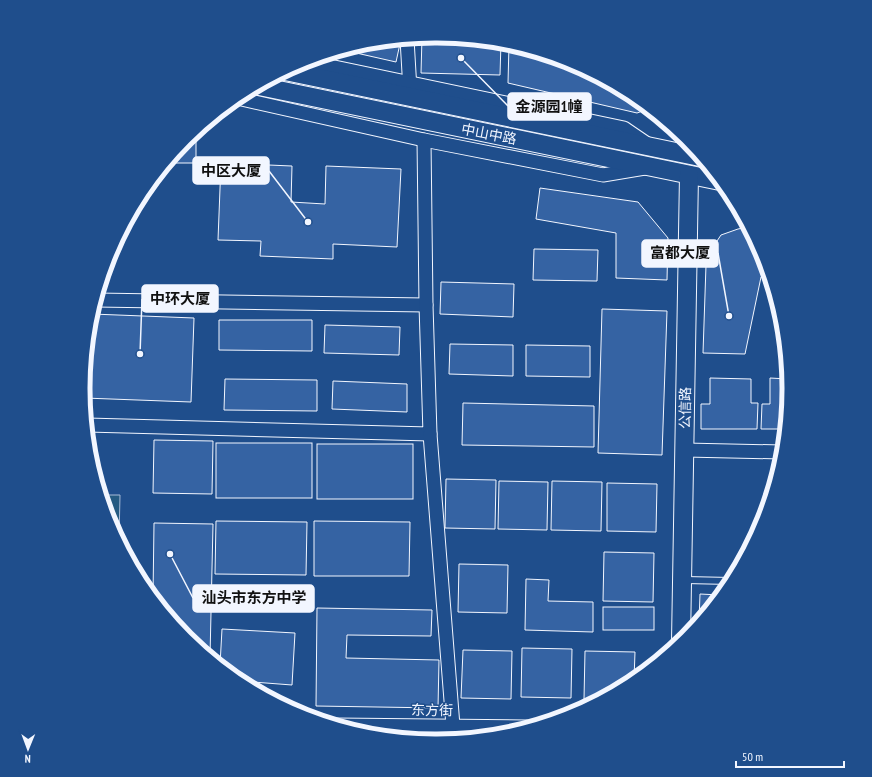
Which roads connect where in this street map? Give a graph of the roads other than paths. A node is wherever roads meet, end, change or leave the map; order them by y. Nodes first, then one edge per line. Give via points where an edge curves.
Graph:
1 (407, 45) edge
2 (305, 69) edge
3 (266, 87) edge
4 (410, 90) junction
5 (311, 97) junction
6 (246, 100) edge
7 (487, 100) junction
8 (468, 109) junction
9 (296, 111) junction
10 (480, 133) junction
11 (424, 140) junction
12 (457, 146) junction
13 (652, 148) junction
14 (687, 151) edge
15 (648, 167) junction
16 (689, 175) junction
17 (711, 179) edge
18 (102, 300) edge
19 (426, 305) junction
20 (92, 425) edge
21 (430, 434) junction
22 (685, 450) junction
23 (776, 452) edge
24 (682, 580) junction
25 (722, 581) edge
26 (682, 631) edge
27 (361, 725) edge
28 (453, 726) junction
29 (504, 727) edge

1 - 4 street
2 - 4 main road, 中山中路
3 - 5 main road, 中山中路
4 - 7 street
4 - 8 main road, 中山中路
5 - 9 street
5 - 10 main road, 中山中路
6 - 9 street
7 - 8 street
7 - 13 street via 624,128
8 - 13 main road, 中山中路
9 - 11 street
10 - 12 street
10 - 15 main road, 中山中路
11 - 12 street
11 - 19 street
12 - 15 street via 603,175
13 - 14 main road, 中山中路
15 - 16 main road, 中山中路
16 - 17 main road, 中山中路
16 - 22 main road, 公信路
18 - 19 street
19 - 21 street
20 - 21 street
21 - 28 street
22 - 23 street
22 - 24 main road, 公信路
24 - 25 lane
24 - 26 main road, 公信路
27 - 28 street, 东方街
28 - 29 street, 东方街

